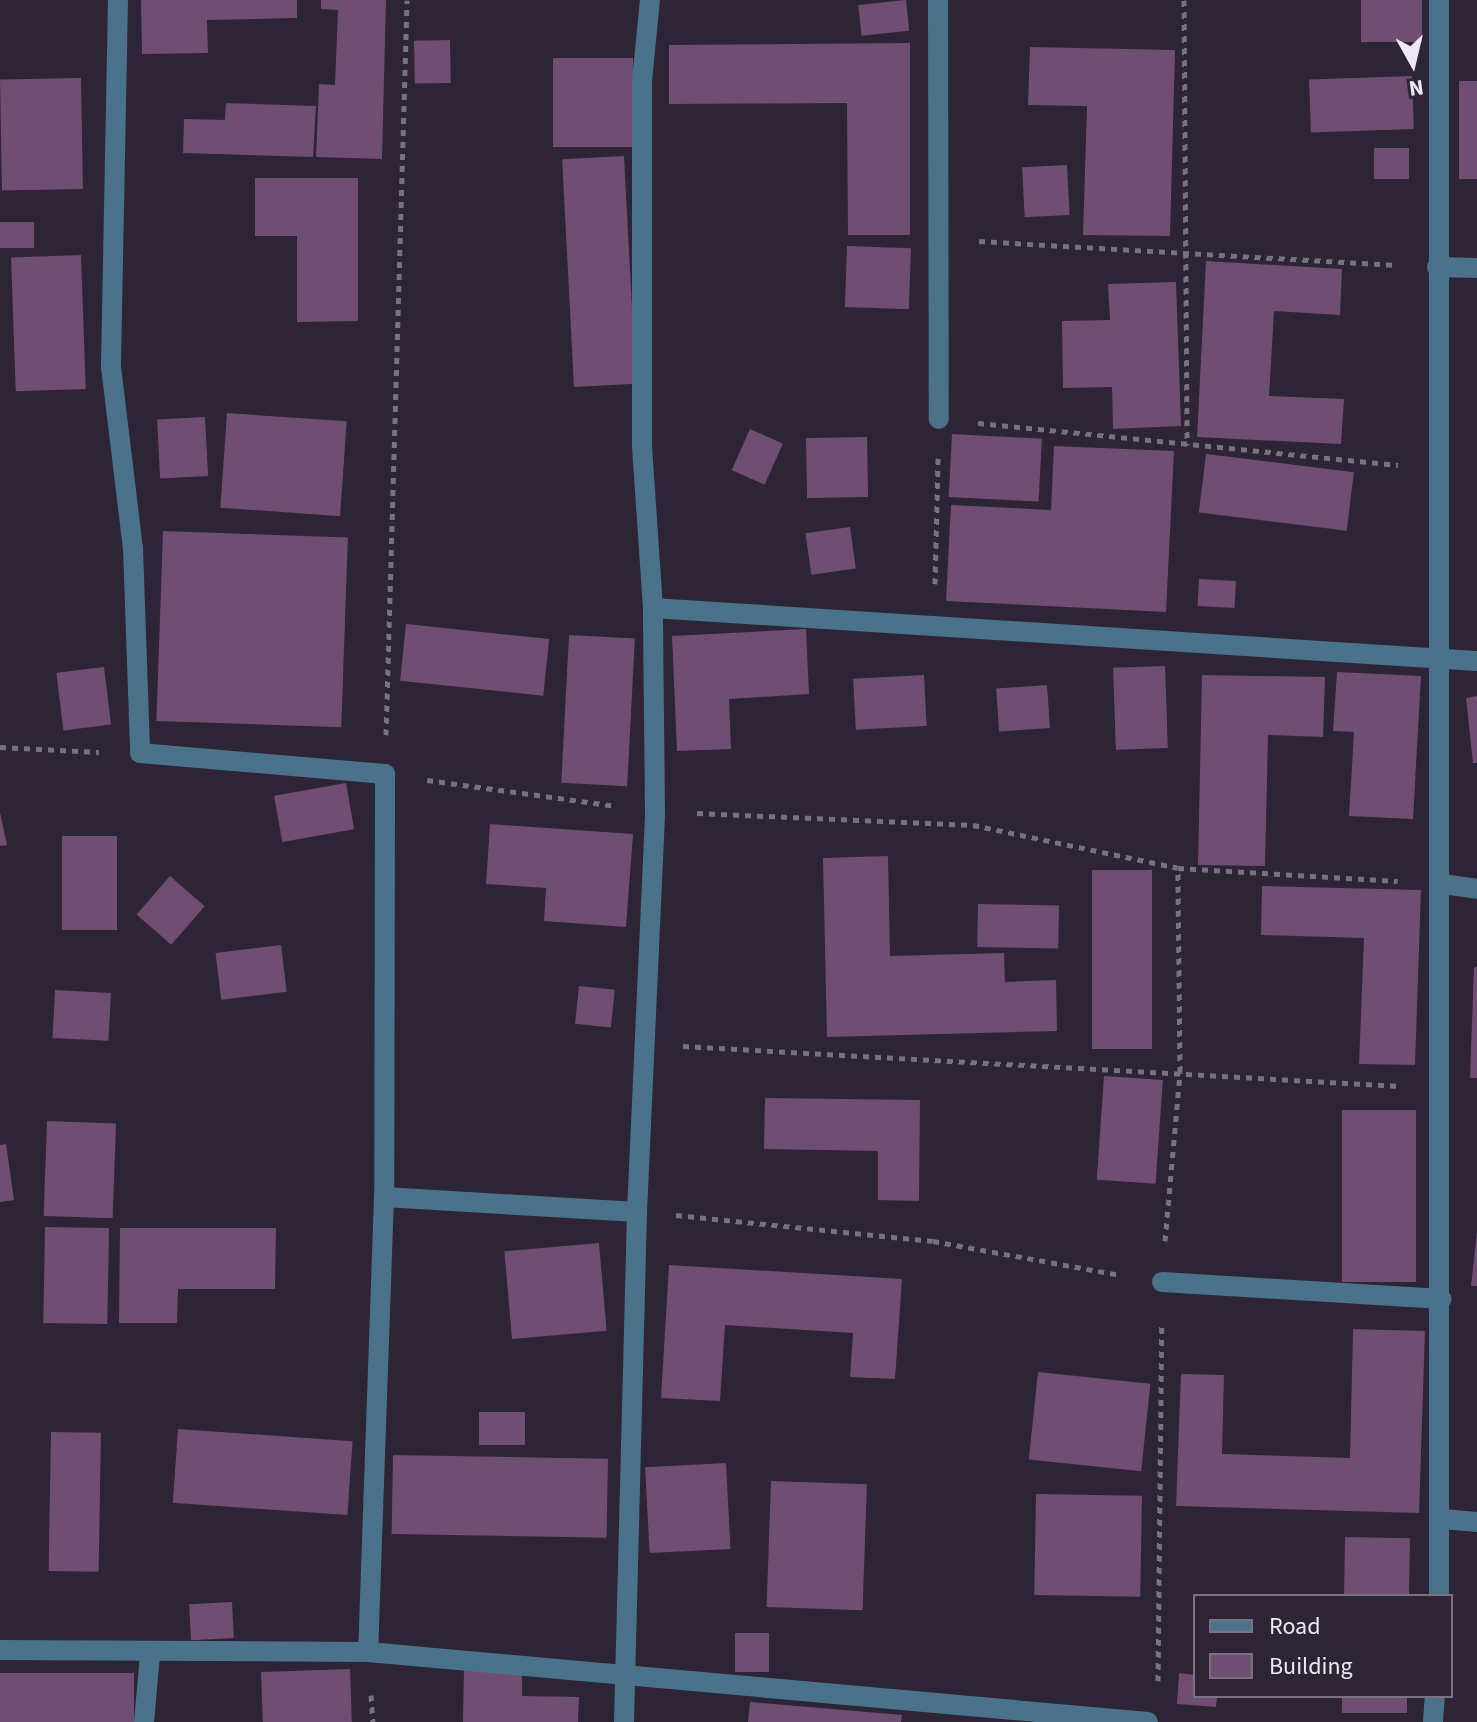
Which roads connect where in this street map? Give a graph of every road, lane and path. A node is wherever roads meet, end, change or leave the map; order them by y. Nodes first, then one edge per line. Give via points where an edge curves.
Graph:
1 (118, 0) edge
2 (407, 0) edge
3 (650, 0) edge
4 (938, 0) edge
5 (1184, 0) edge
6 (1439, 0) edge
7 (936, 239) junction
8 (1187, 250) junction
9 (1437, 267) junction
10 (1477, 268) edge
11 (939, 419) junction
12 (1187, 445) junction
13 (1436, 469) junction
14 (653, 608) junction
15 (934, 629) junction
16 (1435, 658) junction
17 (1477, 661) edge
18 (0, 747) edge
19 (140, 753) junction
20 (385, 774) junction
21 (655, 812) junction
22 (1443, 884) junction
23 (1477, 889) edge
24 (647, 1044) junction
25 (1443, 1088) junction
26 (384, 1197) junction
27 (637, 1212) junction
28 (1162, 1282) joint
29 (1441, 1299) junction
30 (1443, 1519) junction
31 (1477, 1522) edge
32 (1439, 1594) edge
33 (0, 1650) edge
34 (368, 1652) junction
35 (150, 1655) junction
36 (625, 1671) junction
37 (1435, 1698) edge
38 (144, 1722) edge
39 (624, 1722) edge
40 (1148, 1722) edge
41 (1433, 1722) edge

1 - 19 street via 111,367 133,548
2 - 20 path
3 - 14 street via 642,81 642,445
4 - 7 street
5 - 8 path
6 - 9 street
7 - 8 path
7 - 11 street
8 - 9 path
8 - 12 path
9 - 10 street
9 - 13 street
11 - 12 path
11 - 15 path
12 - 13 path
13 - 16 street
14 - 15 street
14 - 21 street
15 - 16 street
16 - 17 street
16 - 22 street
18 - 19 path
19 - 20 street
20 - 21 path
20 - 26 street
21 - 22 path via 973,825 1178,868
21 - 24 street
22 - 23 street
22 - 25 street
24 - 25 path
24 - 27 street
25 - 29 street
26 - 27 street
26 - 34 street
27 - 28 path via 933,1241
27 - 36 street
28 - 29 street
29 - 30 street
30 - 31 street
30 - 32 street
33 - 35 street
34 - 35 street
34 - 36 street
35 - 38 street
36 - 39 street
36 - 40 street
37 - 41 street

